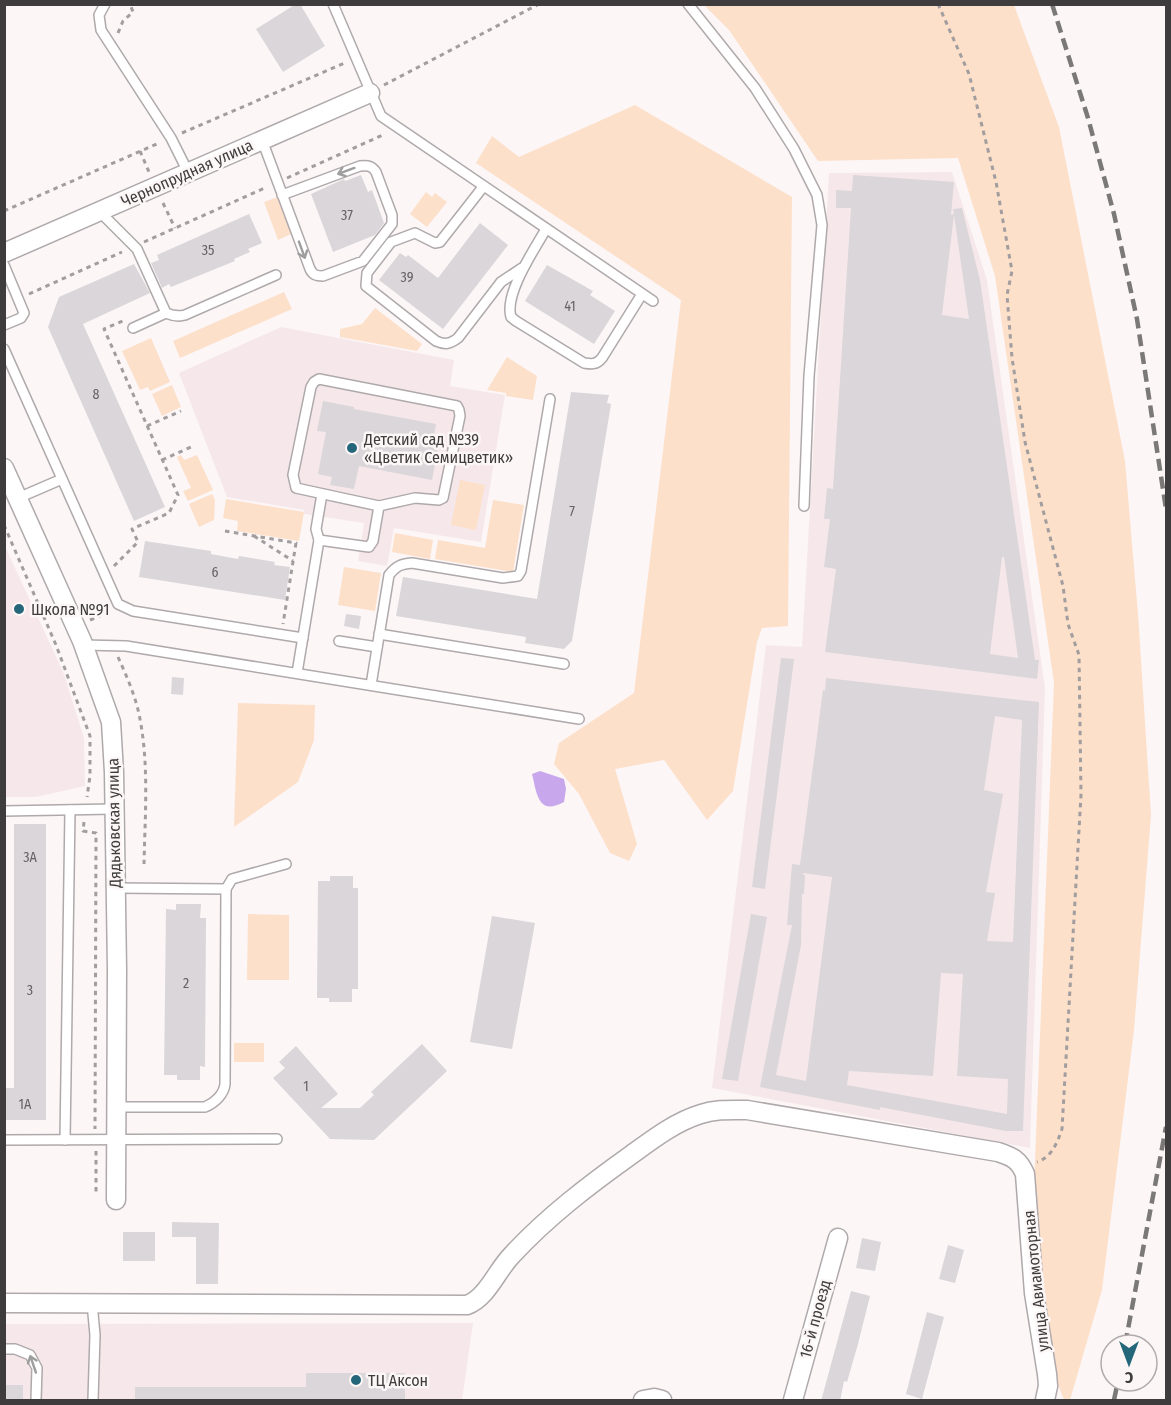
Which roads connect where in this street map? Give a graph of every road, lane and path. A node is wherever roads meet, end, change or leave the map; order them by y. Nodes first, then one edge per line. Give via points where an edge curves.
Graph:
1 (105, 4) edge
2 (130, 4) edge
3 (333, 4) edge
4 (539, 4) edge
5 (688, 4) edge
6 (938, 4) edge
7 (120, 40) dead end
8 (356, 59) junction
9 (370, 93) junction
10 (396, 129) junction
11 (178, 135) dead end
12 (262, 140) junction
13 (163, 141) dead end
14 (140, 151) junction
15 (149, 172) dead end
16 (188, 172) junction
17 (277, 182) junction
18 (483, 187) junction
19 (282, 195) junction
20 (163, 203) dead end
21 (4, 211) edge
22 (99, 211) junction
23 (175, 228) junction
24 (546, 229) junction
25 (134, 246) junction
26 (4, 253) edge
27 (4, 265) edge
28 (522, 268) junction
29 (276, 275) dead end
30 (642, 294) junction
31 (25, 296) dead end
32 (653, 301) dead end
33 (166, 313) junction
34 (130, 323) joint
35 (4, 325) edge
36 (4, 349) edge
37 (550, 399) dead end
38 (181, 411) dead end
39 (147, 426) junction
40 (191, 447) dead end
41 (162, 460) junction
42 (4, 468) edge
43 (62, 479) junction
44 (322, 494) junction
45 (18, 498) junction
46 (380, 506) junction
47 (804, 506) dead end
48 (225, 531) dead end
49 (253, 536) junction
50 (319, 540) junction
51 (293, 561) junction
52 (105, 576) junction
53 (99, 616) dead end
54 (85, 622) dead end
55 (281, 634) junction
56 (380, 634) junction
57 (303, 638) junction
58 (339, 641) dead end
59 (83, 645) junction
60 (377, 647) junction
61 (116, 653) dead end
62 (564, 664) dead end
63 (297, 674) junction
64 (371, 685) junction
65 (579, 719) dead end
66 (114, 809) junction
67 (70, 810) junction
68 (4, 811) edge
69 (144, 864) dead end
70 (286, 864) dead end
71 (116, 888) junction
72 (226, 889) junction
73 (116, 1107) junction
74 (277, 1139) dead end
75 (4, 1140) edge
76 (65, 1140) junction
77 (116, 1141) junction
78 (1020, 1163) junction
79 (116, 1200) dead end
80 (838, 1238) dead end
81 (4, 1303) edge
82 (92, 1303) junction
83 (4, 1349) edge
84 (36, 1401) edge
85 (93, 1401) edge
86 (794, 1401) edge
87 (1045, 1401) edge

1 - 16 lane via 99,15 101,30 171,138
2 - 7 path via 133,12 119,27
3 - 8 lane
4 - 9 path
5 - 47 lane via 755,88 794,149 817,195 822,225 809,376
6 - 78 path via 969,74 996,182 1012,271 1007,295 1025,442 1063,586 1068,624 1079,655 1082,795 1062,1129 1056,1146 1045,1159
8 - 9 lane
8 - 11 path
9 - 10 lane via 381,116
9 - 12 street, Чернопрудная улица
10 - 17 path
10 - 18 lane
12 - 16 street, Чернопрудная улица
12 - 17 lane
13 - 14 path
14 - 15 path
14 - 21 path
16 - 22 street, Чернопрудная улица
17 - 19 lane
17 - 23 path
18 - 24 lane
18 - 28 lane via 440,242 415,233 391,242 368,273 366,286 436,341 452,343 501,282
19 -> 19 lane via 316,276 363,261 392,224 376,172 368,165
20 - 23 path
22 - 25 lane
22 - 26 street, Чернопрудная улица
23 - 25 path
24 - 28 lane
24 - 30 lane
25 - 31 path
25 - 33 lane
27 - 35 lane via 24,313
28 - 30 lane via 510,304 511,317 584,363 598,363
29 - 33 lane via 185,315
30 - 32 lane
33 - 34 lane
34 - 39 path via 104,329
36 - 43 lane
37 - 56 lane via 518,576 503,578 402,564 389,575
38 - 39 path
39 - 41 path
40 - 41 path
41 - 52 path via 178,495 170,513 132,530 138,542
42 - 45 street, Дядьковская улица
43 - 45 lane
43 - 52 lane
44 - 46 lane
44 - 46 lane via 296,488 293,482 314,382 326,380 457,406 460,416 443,498 415,498
44 - 50 lane via 316,529
45 - 59 street, Дядьковская улица
46 - 50 lane via 369,547
48 - 49 path
49 - 51 path
49 - 51 path via 296,543
50 - 57 lane
51 - 55 path
52 - 55 lane via 118,604 124,608
53 - 54 path
55 - 57 lane
56 - 60 lane
56 - 62 lane
57 - 63 lane
58 - 60 lane
59 - 63 lane via 126,646
59 - 66 street, Дядьковская улица via 111,722
60 - 64 lane
61 - 69 path via 140,718 145,766
63 - 64 lane
64 - 65 lane
66 - 67 lane
66 - 71 street, Дядьковская улица
67 - 68 lane
67 - 76 lane
70 - 72 lane via 232,879
71 - 72 lane
71 - 73 street, Дядьковская улица
72 - 73 lane via 223,1092 205,1107
73 - 77 street, Дядьковская улица
74 - 77 lane
75 - 76 lane
76 - 77 lane
77 - 79 street, Дядьковская улица
78 - 82 street via 998,1152 747,1110 720,1110 687,1119 614,1167 535,1231 507,1259 479,1298 467,1305
78 - 87 street, улица Авиамоторная via 1025,1174 1034,1293 1047,1374
80 - 86 street, 16-й проезд
81 - 82 street
82 - 85 lane
84 -> 83 lane via 37,1368 30,1355

